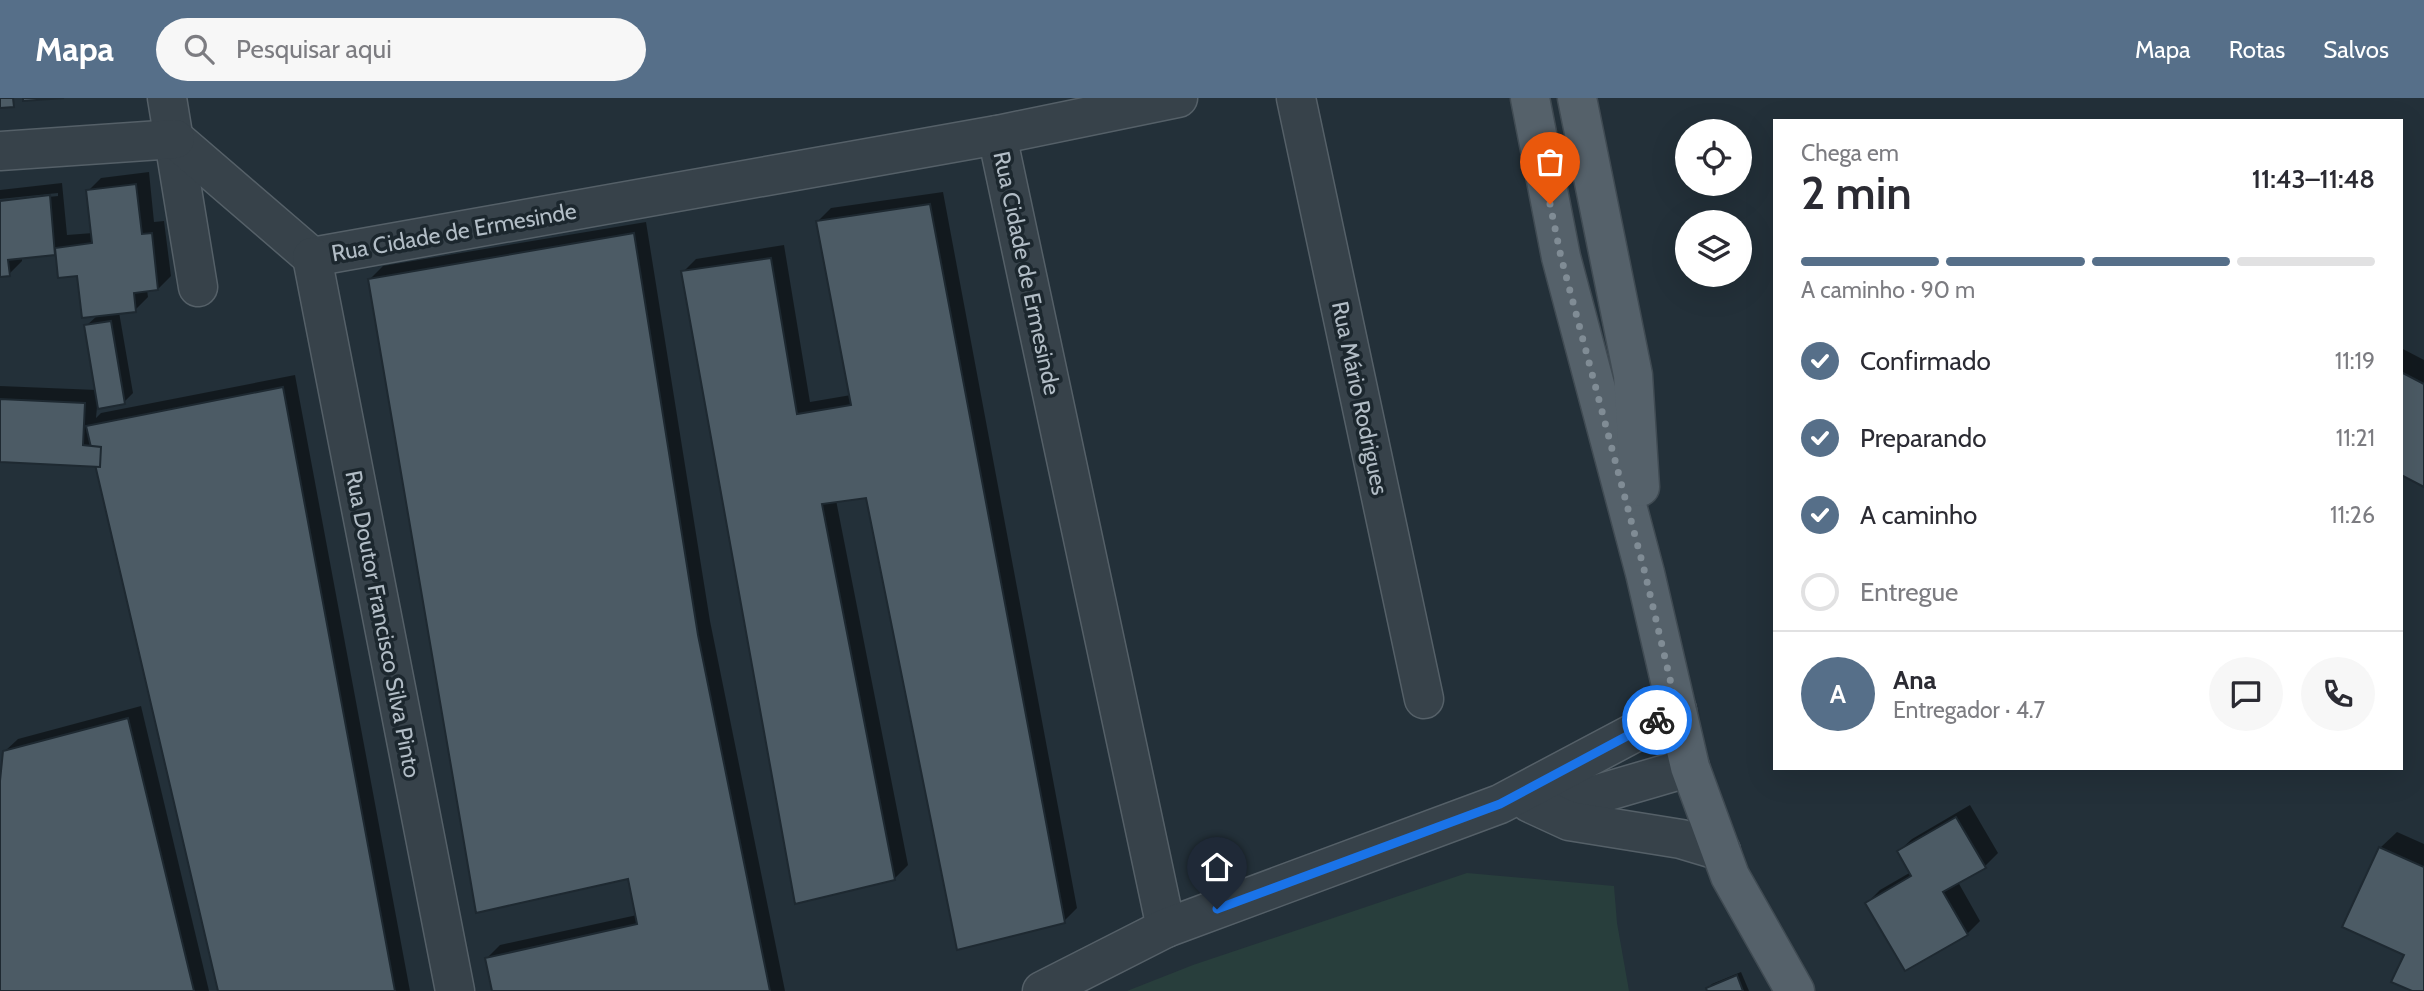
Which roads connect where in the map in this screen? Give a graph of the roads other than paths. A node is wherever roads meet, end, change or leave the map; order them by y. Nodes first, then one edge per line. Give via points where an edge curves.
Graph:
1 (167, 98) edge
2 (1178, 98) edge
3 (1296, 98) edge
4 (1530, 98) edge
5 (1577, 98) edge
6 (997, 135) junction
7 (175, 139) junction
8 (0, 151) edge
9 (312, 257) junction
10 (198, 287) dead end
11 (1645, 573) junction
12 (1424, 699) dead end
13 (1677, 709) junction
14 (1690, 768) junction
15 (1515, 803) junction
16 (1721, 851) junction
17 (1166, 928) junction
18 (455, 991) edge
19 (1042, 991) edge
20 (1795, 991) edge

1 - 7 street
2 - 6 street
3 - 12 street, Rua Mário Rodrigues
4 - 11 main road via 1561,257
5 - 11 main road via 1633,375
6 - 9 street, Rua Cidade de Ermesinde
6 - 17 street, Rua Cidade de Ermesinde
7 - 8 street
7 - 9 street
7 - 10 street
9 - 18 street, Rua Doutor Francisco Silva Pinto
11 - 13 main road
13 - 14 main road
13 - 15 street
14 - 15 street via 1591,796
14 - 16 main road
15 - 16 street via 1569,821 1681,839
15 - 17 street
16 - 20 main road via 1730,876
17 - 19 street

